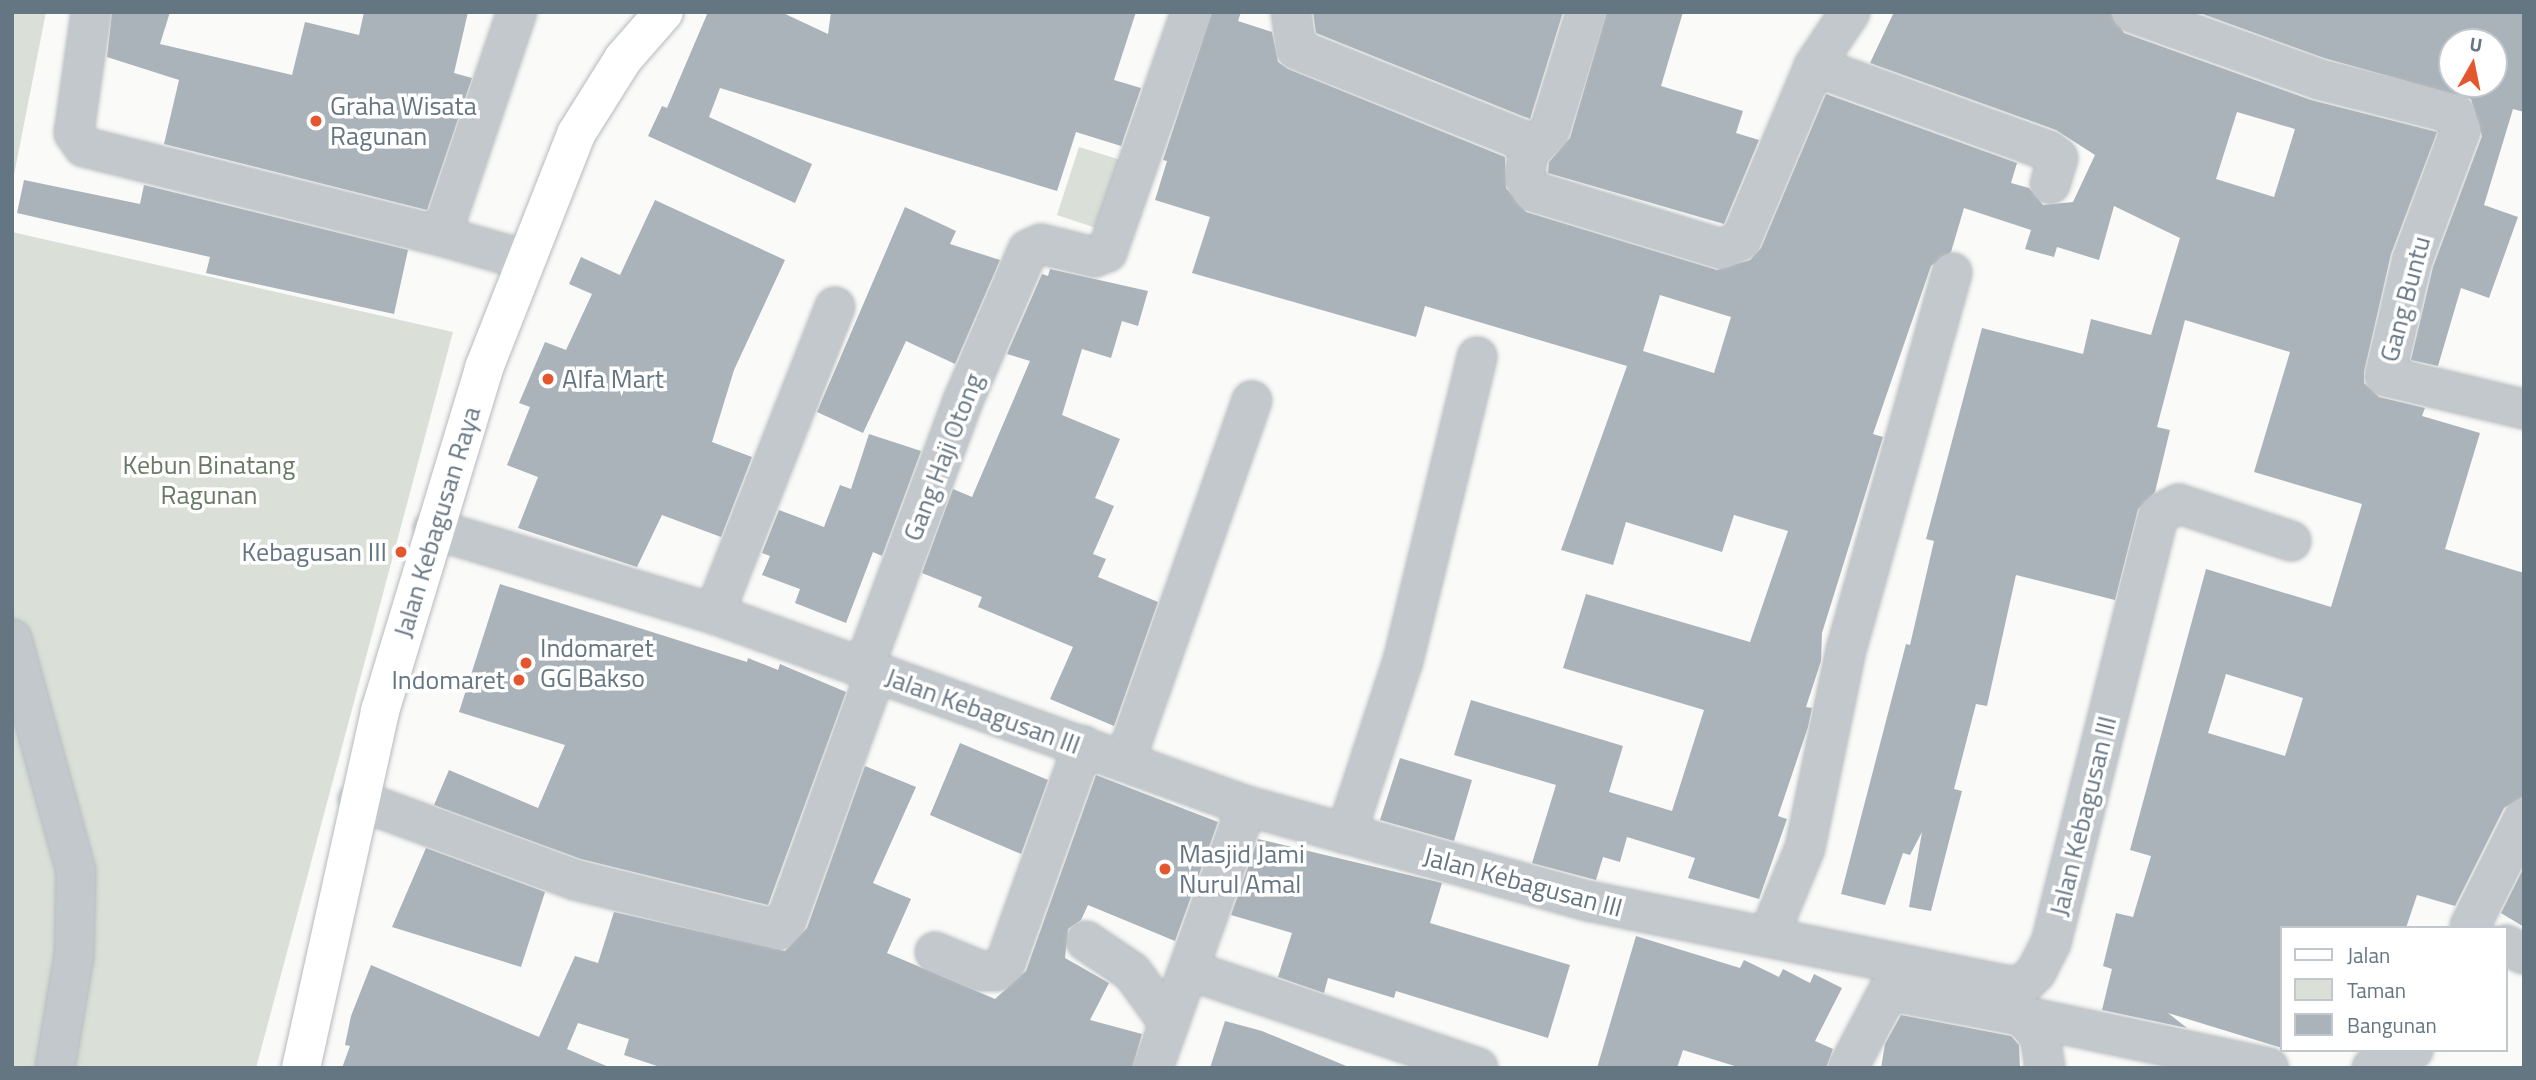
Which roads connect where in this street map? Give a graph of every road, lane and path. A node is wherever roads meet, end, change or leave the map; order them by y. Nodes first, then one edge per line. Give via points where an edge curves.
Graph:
1 (91, 12) edge
2 (517, 12) edge
3 (664, 12) edge
4 (1191, 12) edge
5 (1291, 12) edge
6 (1586, 12) edge
7 (1850, 12) edge
8 (2131, 12) edge
9 (1814, 66) junction
10 (1535, 145) junction
11 (2050, 184) dead end
12 (442, 236) junction
13 (526, 260) junction
14 (1952, 273) dead end
15 (835, 307) dead end
16 (1478, 357) dead end
17 (1252, 401) dead end
18 (2524, 409) edge
19 (433, 528) junction
20 (2291, 541) dead end
21 (714, 614) junction
22 (12, 639) edge
23 (870, 670) junction
24 (1083, 746) junction
25 (1125, 761) junction
26 (358, 800) junction
27 (1247, 806) junction
28 (2524, 818) edge
29 (1346, 834) junction
30 (1588, 901) junction
31 (2470, 926) edge
32 (1768, 937) junction
33 (1086, 941) dead end
34 (2508, 946) edge
35 (935, 952) dead end
36 (2524, 954) edge
37 (1189, 970) junction
38 (1889, 990) junction
39 (2023, 1016) junction
40 (1169, 1023) junction
41 (2408, 1052) edge
42 (55, 1068) edge
43 (301, 1068) edge
44 (1153, 1068) edge
45 (1478, 1068) edge
46 (1848, 1068) edge
47 (2045, 1068) edge
48 (2269, 1068) edge
49 (2372, 1068) edge

1 - 12 street via 74,133 84,147
2 - 12 street
3 - 13 main road, Jalan Kebagusan Raya via 597,96
4 - 23 street, Gang Haji Otong via 1107,252 1094,257 1041,244 1028,250 962,403
5 - 10 street via 1296,50
6 - 10 street via 1549,132
7 - 9 street
8 - 18 street, Gang Buntu via 2318,79 2458,122 2412,261 2385,376
9 - 10 street via 1741,240 1728,249 1532,191 1524,166
9 - 11 street via 2049,151 2058,158
12 - 13 street
13 - 19 main road, Jalan Kebagusan Raya via 484,368
14 - 32 street via 1846,650 1805,848
15 - 21 street
16 - 29 street via 1406,649
17 - 25 street
19 - 21 street, Jalan Kebagusan III
19 - 26 main road, Jalan Kebagusan Raya
20 - 32 street, Jalan Kebagusan III via 2179,504 2159,514 2051,943 2024,984 1972,979
21 - 23 street, Jalan Kebagusan III
22 - 42 street via 76,871 74,956
23 - 24 street, Jalan Kebagusan III
23 - 26 street, Gang Haji Otong via 786,921 778,930 575,880
24 - 25 street, Jalan Kebagusan III
24 - 35 street via 1005,964 996,971 981,971
25 - 27 street, Jalan Kebagusan III
26 - 43 main road, Jalan Kebagusan Raya
27 - 29 street, Jalan Kebagusan III
27 - 37 street
28 - 31 street
29 - 30 street, Jalan Kebagusan III
30 - 32 street, Jalan Kebagusan III
30 - 38 street via 1608,918 1634,926
33 - 40 street via 1132,972
34 - 36 street
37 - 40 street
37 - 45 street
38 - 39 street
38 - 46 street
39 - 47 street via 2040,1036
39 - 48 street
40 - 44 street
41 - 49 street

